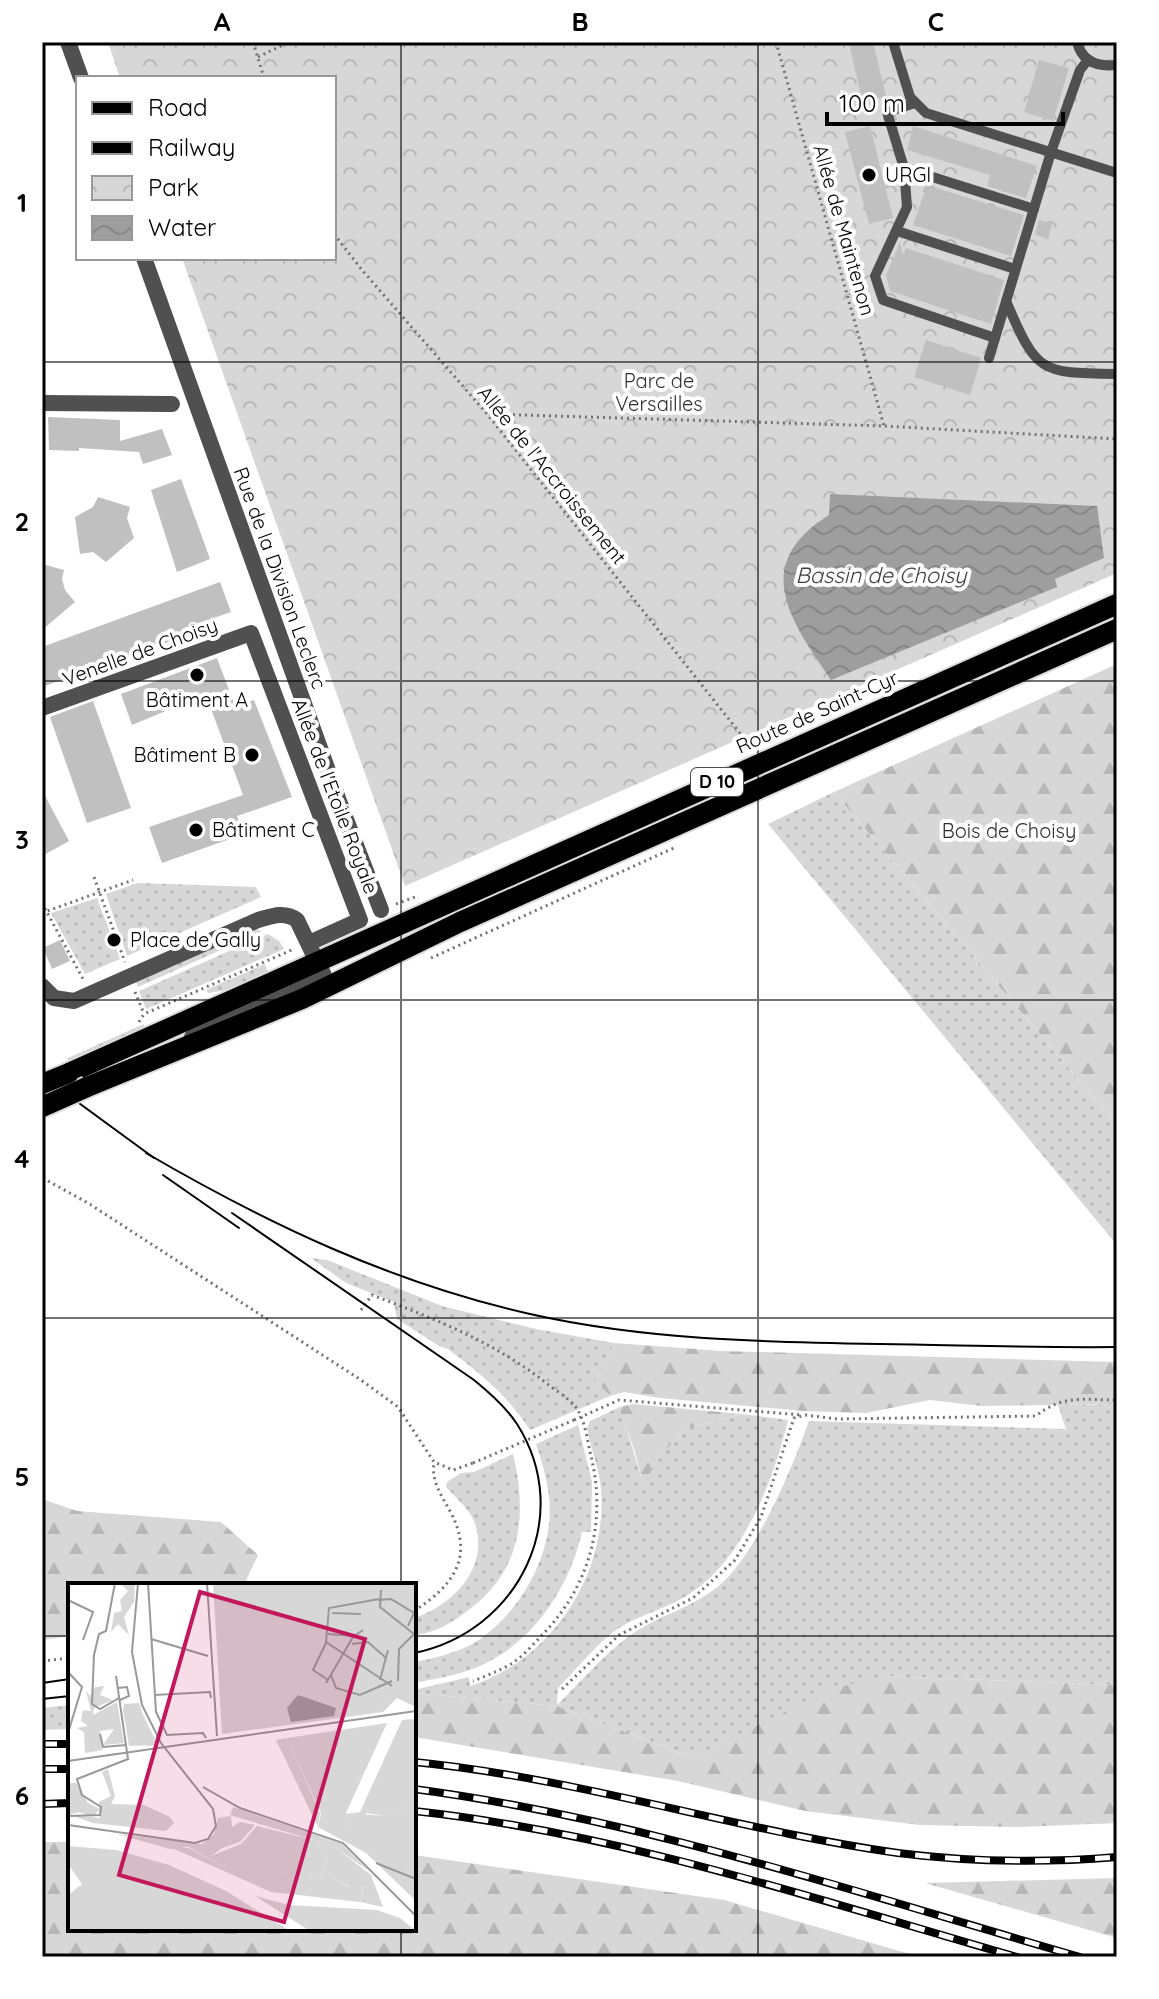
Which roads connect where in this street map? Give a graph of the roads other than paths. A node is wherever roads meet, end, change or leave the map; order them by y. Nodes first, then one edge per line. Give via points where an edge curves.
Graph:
1 (68, 42) edge
2 (893, 42) edge
3 (1077, 42) edge
4 (1088, 60) junction
5 (1117, 65) edge
6 (80, 76) edge
7 (915, 103) junction
8 (1051, 152) junction
9 (904, 168) junction
10 (1117, 173) edge
11 (1034, 209) junction
12 (897, 231) junction
13 (145, 260) edge
14 (1015, 269) junction
15 (1006, 301) junction
16 (995, 338) junction
17 (989, 358) dead end
18 (1117, 374) edge
19 (42, 403) edge
20 (172, 404) dead end
21 (1117, 604) edge
22 (1117, 629) edge
23 (251, 633) joint
24 (42, 708) edge
25 (381, 910) dead end
26 (320, 966) junction
27 (42, 986) edge
28 (42, 1084) edge
29 (42, 1107) edge

1 - 6 street
2 - 7 lane
3 - 4 lane
4 - 5 lane
4 - 8 lane
7 - 8 lane via 926,113
7 - 9 lane via 887,112
8 - 10 lane
8 - 11 lane
9 - 11 lane
9 - 12 lane via 907,207
11 - 14 lane
12 - 14 lane
12 - 16 lane via 875,276 883,300
13 - 25 street, Rue de la Division Leclerc
14 - 15 lane
15 - 16 lane
15 - 18 lane via 1023,340 1044,365 1064,374
16 - 17 lane
19 - 20 street
21 - 26 main road, Route de Saint-Cyr / D 10
22 - 26 main road, D 10 via 460,922
23 - 24 street, Venelle de Choisy
23 - 26 street, Allée de l'Etoile Royale via 360,920
26 - 27 street via 297,920 277,915 74,1001 54,998
26 - 28 main road, D 10, bridge
26 - 29 main road, D 10, bridge via 166,1053

